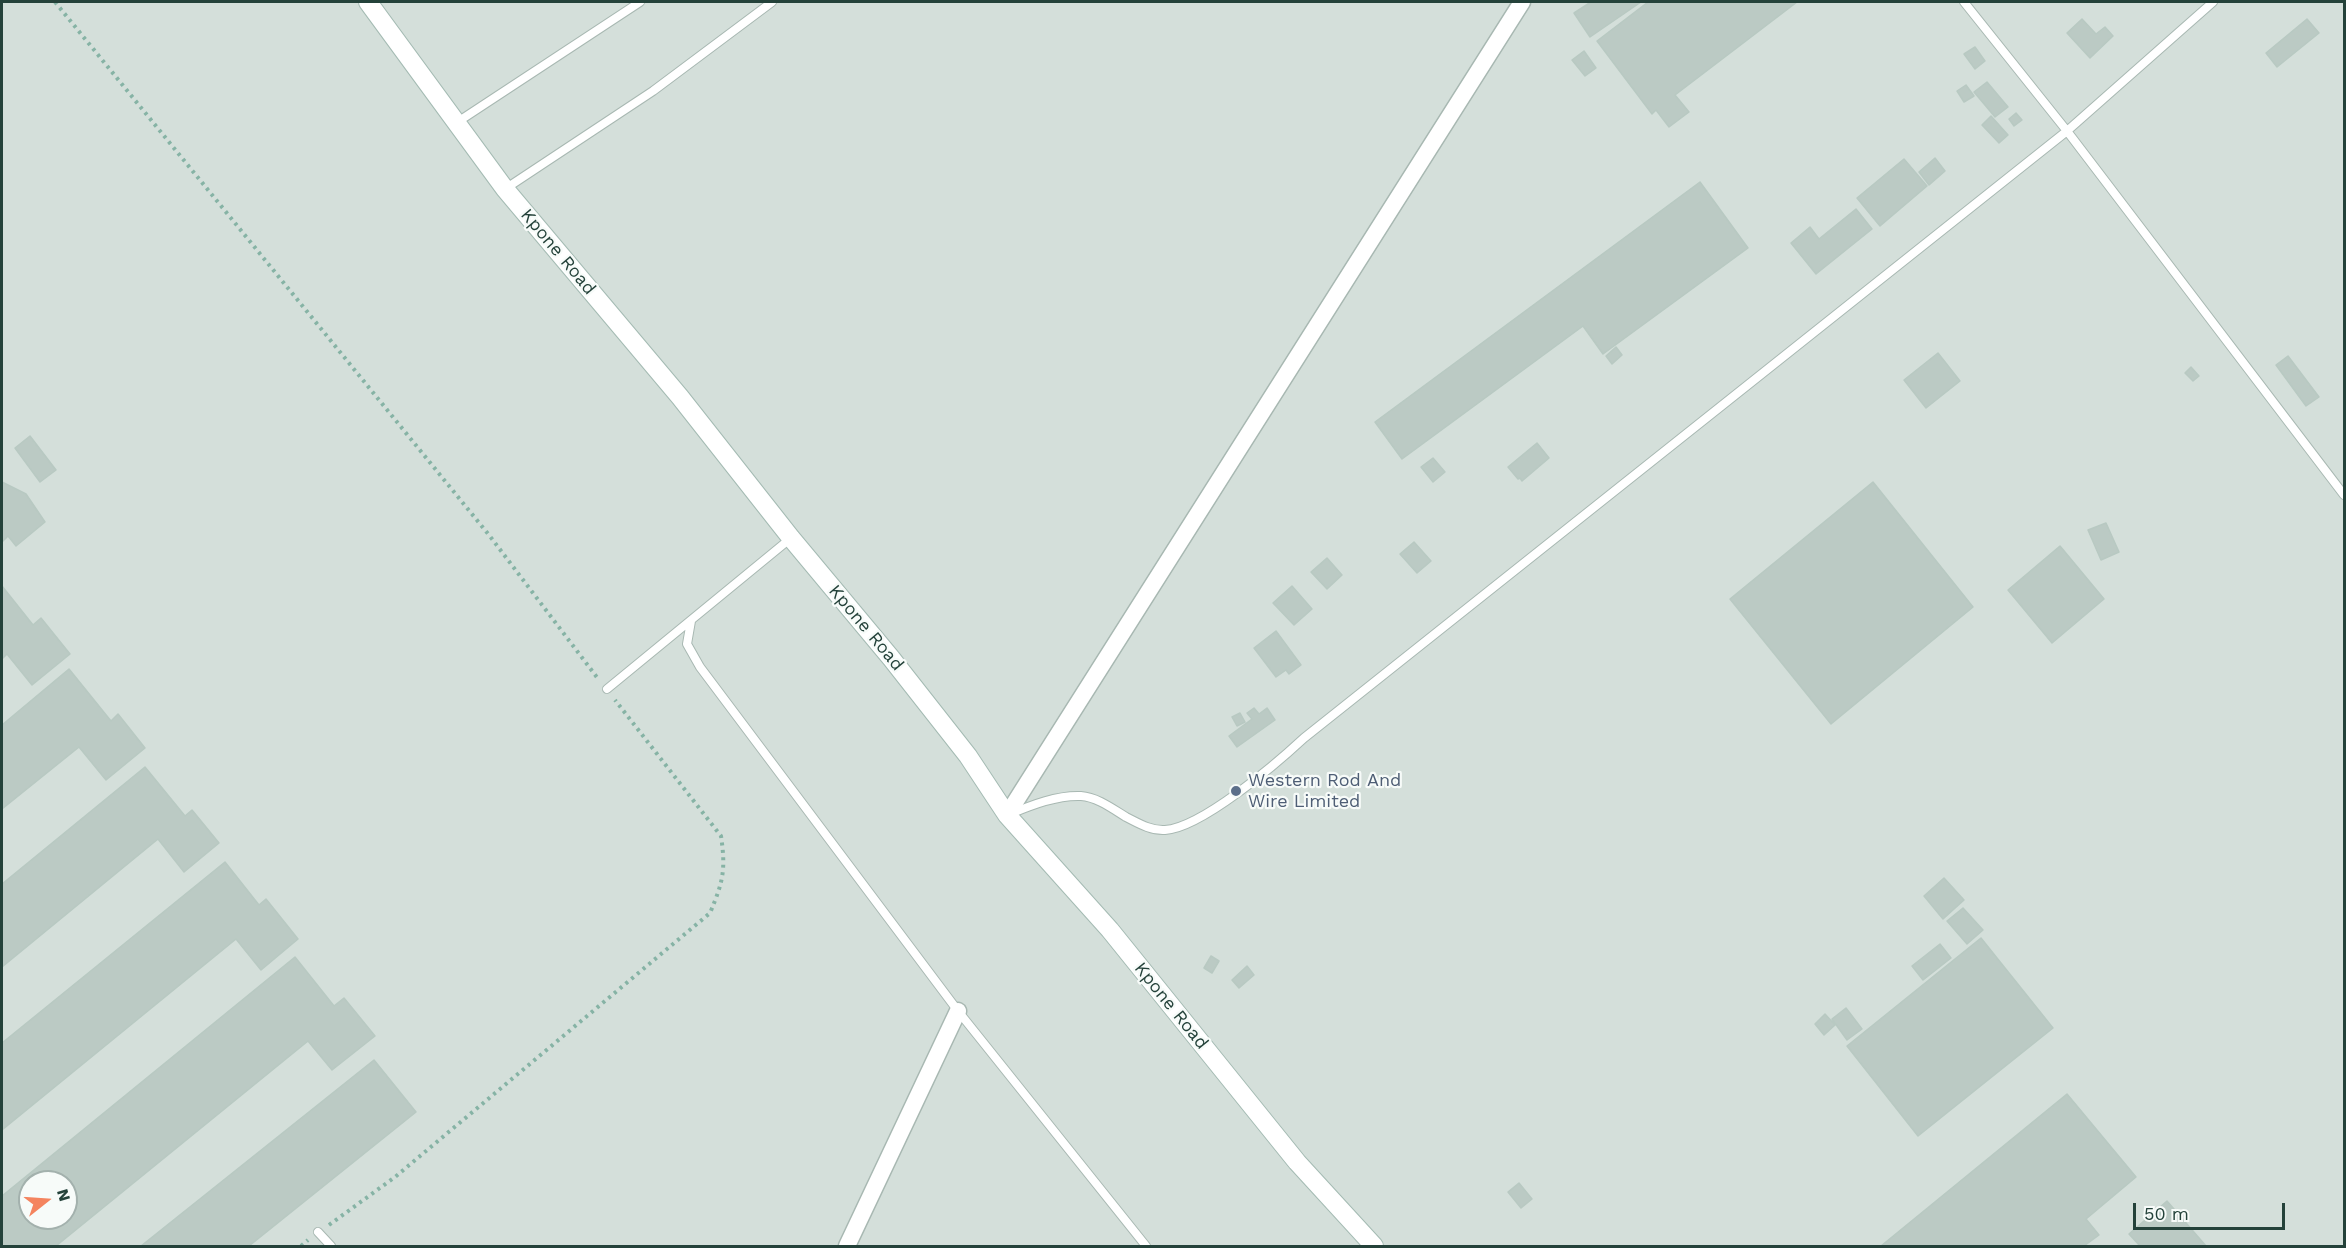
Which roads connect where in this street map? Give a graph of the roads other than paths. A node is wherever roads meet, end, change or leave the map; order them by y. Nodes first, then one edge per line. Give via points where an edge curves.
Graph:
1 (368, 2) edge
2 (640, 2) edge
3 (771, 2) edge
4 (1522, 2) edge
5 (1964, 2) edge
6 (2212, 2) edge
7 (456, 123) junction
8 (2067, 131) junction
9 (505, 189) junction
10 (2344, 495) edge
11 (791, 538) junction
12 (692, 621) junction
13 (607, 689) road end
14 (1007, 815) junction
15 (958, 1011) junction
16 (318, 1232) road end
17 (331, 1246) edge
18 (847, 1246) edge
19 (1146, 1246) edge
20 (1374, 1246) edge

1 - 7 main road, Kpone Road
2 - 7 lane
3 - 9 lane via 653,91
4 - 14 street
5 - 8 lane
6 - 8 lane
7 - 9 main road, Kpone Road
8 - 10 lane
8 - 14 lane via 1274,765 1197,820 1176,828 1152,829 1082,796 1040,802
9 - 11 main road, Kpone Road via 680,397
11 - 12 lane
11 - 14 main road, Kpone Road via 927,703
12 - 13 lane
12 - 15 lane via 687,644 700,667
14 - 20 main road, Kpone Road via 1110,930 1297,1162
15 - 18 street
15 - 19 lane
16 - 17 lane

